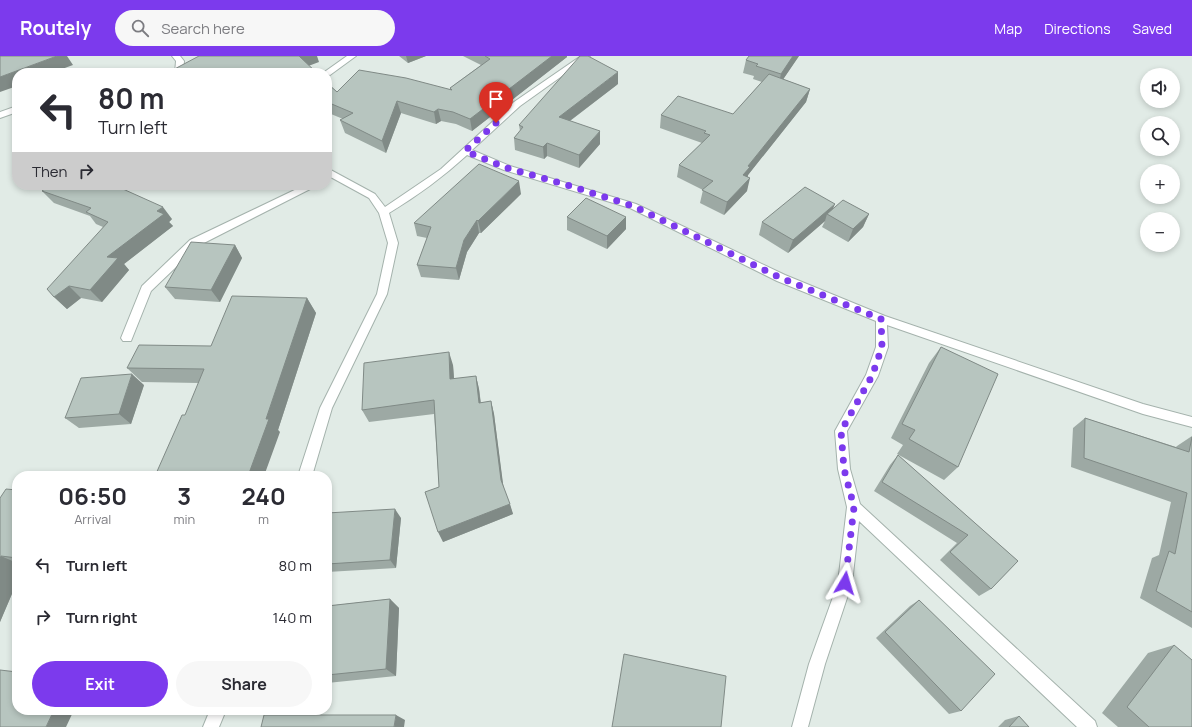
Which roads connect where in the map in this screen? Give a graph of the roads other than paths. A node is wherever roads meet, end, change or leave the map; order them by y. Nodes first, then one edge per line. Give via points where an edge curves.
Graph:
1 (176, 56) edge
2 (352, 56) edge
3 (586, 56) edge
4 (179, 68) edge
5 (332, 70) edge
6 (12, 111) edge
7 (0, 115) edge
8 (465, 151) junction
9 (332, 176) edge
10 (303, 190) edge
11 (384, 212) junction
12 (881, 319) junction
13 (127, 338) dead end
14 (1192, 422) edge
15 (307, 471) edge
16 (854, 507) junction
17 (216, 715) edge
18 (212, 727) edge
19 (800, 727) edge
20 (1090, 727) edge

1 - 4 street via 180,61
2 - 5 street
3 - 8 street via 518,104
6 - 7 street
8 - 11 street via 444,171
8 - 12 street via 507,168 633,206 781,278
9 - 11 street via 372,196
10 - 13 street via 194,243 146,289
11 - 15 street via 393,243 382,294 326,408
12 - 14 street via 1143,409
12 - 16 street via 882,347 872,376 841,431 844,469
16 - 19 street via 845,583 817,664
16 - 20 street
17 - 18 street

